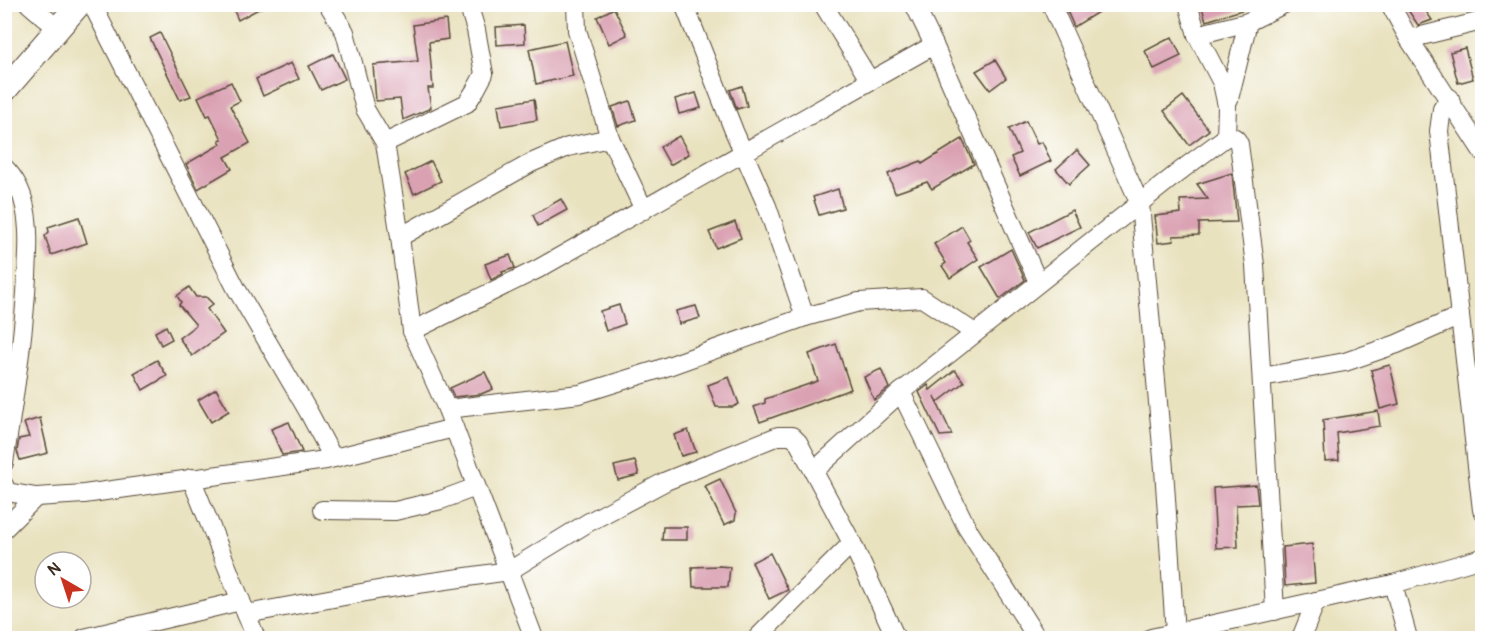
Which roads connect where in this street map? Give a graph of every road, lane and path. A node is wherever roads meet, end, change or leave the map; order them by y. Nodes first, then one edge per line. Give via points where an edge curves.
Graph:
1 (29, 4) edge
2 (79, 4) edge
3 (92, 4) edge
4 (328, 4) edge
5 (468, 4) edge
6 (576, 4) edge
7 (684, 4) edge
8 (822, 4) edge
9 (914, 4) edge
10 (1051, 4) edge
11 (1188, 4) edge
12 (1284, 4) edge
13 (1390, 4) edge
14 (1482, 21) edge
15 (1248, 22) junction
16 (58, 29) junction
17 (1197, 34) junction
18 (1409, 39) junction
19 (934, 45) junction
20 (870, 81) junction
21 (4, 91) edge
22 (1450, 98) junction
23 (1227, 106) junction
24 (1226, 137) junction
25 (610, 138) junction
26 (385, 143) junction
27 (1482, 150) edge
28 (744, 152) junction
29 (4, 167) edge
30 (1140, 204) junction
31 (644, 210) junction
32 (400, 237) junction
33 (1038, 282) junction
34 (1460, 316) junction
35 (805, 317) junction
36 (412, 331) junction
37 (975, 333) junction
38 (1262, 377) junction
39 (901, 392) junction
40 (447, 409) junction
41 (1478, 427) edge
42 (454, 428) junction
43 (333, 458) junction
44 (4, 463) edge
45 (814, 471) junction
46 (191, 478) junction
47 (4, 485) edge
48 (476, 487) junction
49 (36, 497) junction
50 (322, 510) dead end
51 (1482, 510) edge
52 (4, 529) edge
53 (852, 543) junction
54 (1482, 558) edge
55 (509, 571) junction
56 (1393, 584) junction
57 (1316, 601) junction
58 (243, 607) junction
59 (1275, 611) junction
60 (1175, 633) junction
61 (758, 638) edge
62 (84, 639) edge
63 (256, 639) edge
64 (534, 639) edge
65 (896, 639) edge
66 (1037, 639) edge
67 (1151, 639) edge
68 (1301, 639) edge
69 (1408, 639) edge

1 - 16 street
2 - 16 main road
3 - 43 street via 236,288
4 - 26 street via 345,32 365,109
5 - 26 street via 484,74 476,89 467,103
6 - 25 street via 577,30
7 - 28 street
8 - 20 street
9 - 19 street
10 - 30 street
11 - 17 street
12 - 15 street
13 - 18 street
14 - 18 street
15 - 17 street
15 - 23 street
16 - 21 main road
17 - 23 street via 1222,82
18 - 22 street
19 - 20 street
19 - 33 street
20 - 28 street
22 - 27 street
22 - 34 street via 1442,110 1439,131
23 - 24 street
24 - 30 street
24 - 38 street via 1232,136 1239,144 1255,265
25 - 31 street
25 - 32 street via 568,147 531,163
26 - 32 street
28 - 31 street
28 - 35 street
29 - 44 street via 22,197 29,240 25,310
30 - 33 street
30 - 60 street
31 - 36 street via 538,269
32 - 36 street
33 - 37 street
34 - 38 street via 1345,362
34 - 41 street
35 - 37 street via 859,302 922,298
35 - 40 street via 580,394
36 - 40 street
37 - 39 street
38 - 59 street
39 - 45 street
39 - 66 street via 967,528
40 - 42 street
41 - 51 street
42 - 43 street
42 - 48 street
43 - 46 street
45 - 53 street
45 - 55 street via 792,436 778,436 666,481
46 - 49 street
46 - 58 street
47 - 49 street via 7,492
48 - 50 street via 395,511
48 - 55 street
49 - 52 street
53 - 61 street
53 - 65 street
54 - 56 street
55 - 58 street
55 - 64 street
56 - 57 street
56 - 69 street
57 - 59 street
57 - 68 street
58 - 62 street
58 - 63 street
59 - 60 street
60 - 67 street

